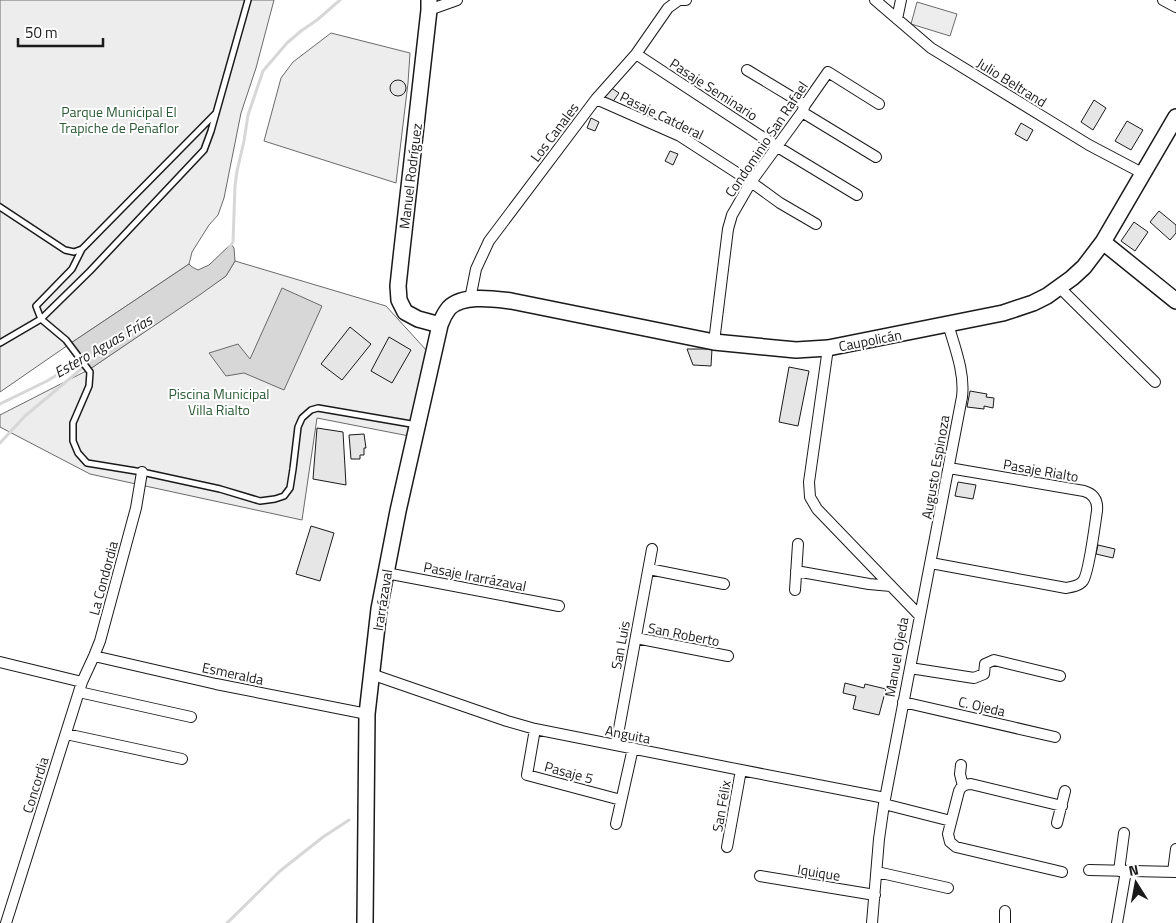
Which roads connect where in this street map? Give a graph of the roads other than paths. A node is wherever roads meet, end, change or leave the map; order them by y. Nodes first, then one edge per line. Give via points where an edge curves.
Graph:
1 (248, 0) edge
2 (457, 0) edge
3 (686, 0) edge
4 (875, 0) edge
5 (901, 0) edge
6 (1163, 0) edge
7 (444, 2) edge
8 (429, 5) edge
9 (1176, 7) edge
10 (897, 19) junction
11 (636, 54) junction
12 (748, 70) dead end
13 (596, 99) junction
14 (879, 104) dead end
15 (804, 109) junction
16 (216, 113) junction
17 (1176, 117) edge
18 (776, 146) junction
19 (876, 157) dead end
20 (1144, 174) junction
21 (751, 182) junction
22 (857, 195) dead end
23 (0, 207) edge
24 (816, 224) dead end
25 (1103, 242) junction
26 (82, 249) junction
27 (1060, 288) junction
28 (470, 299) junction
29 (1176, 301) edge
30 (41, 319) junction
31 (948, 324) junction
32 (440, 326) junction
33 (714, 342) junction
34 (0, 344) edge
35 (828, 348) junction
36 (1154, 382) dead end
37 (418, 426) junction
38 (949, 468) junction
39 (142, 472) junction
40 (798, 544) dead end
41 (652, 549) dead end
42 (931, 562) junction
43 (648, 569) junction
44 (796, 572) junction
45 (386, 573) junction
46 (724, 584) dead end
47 (891, 586) junction
48 (795, 590) dead end
49 (559, 606) dead end
50 (920, 616) junction
51 (636, 638) junction
52 (94, 656) junction
53 (728, 656) dead end
54 (0, 662) edge
55 (910, 668) junction
56 (371, 674) junction
57 (1060, 676) dead end
58 (81, 687) junction
59 (903, 702) junction
60 (367, 714) junction
61 (191, 717) dead end
62 (536, 729) junction
63 (66, 734) junction
64 (1055, 737) dead end
65 (616, 745) junction
66 (633, 748) junction
67 (182, 759) dead end
68 (961, 765) dead end
69 (741, 770) junction
70 (963, 786) junction
71 (1066, 791) dead end
72 (622, 800) junction
73 (885, 801) junction
74 (1062, 806) junction
75 (951, 821) junction
76 (1057, 823) dead end
77 (616, 824) dead end
78 (1124, 833) dead end
79 (727, 847) dead end
80 (1176, 849) edge
81 (1089, 870) dead end
82 (1122, 871) junction
83 (877, 872) junction
84 (1062, 872) dead end
85 (1174, 872) edge
86 (760, 876) dead end
87 (948, 888) dead end
88 (875, 895) junction
89 (1006, 911) dead end
90 (6, 923) edge
91 (365, 923) edge
92 (872, 923) edge
93 (1005, 923) edge
94 (1117, 923) edge

1 - 16 lane
2 - 7 street
3 - 11 street, Los Canales via 668,8
4 - 10 street, Julio Beltrand
5 - 10 street
6 - 9 street
7 - 8 street
8 - 32 main road, Manuel Rodríguez via 398,293 405,312
10 - 20 street, Julio Beltrand via 931,48 1089,146
11 - 13 street, Los Canales
11 - 18 street, Pasaje Seminario
12 - 15 street
13 - 21 street, Pasaje Catderal via 680,136
13 - 28 street, Los Canales via 489,241 476,268
14 - 15 street, Condominio San Rafael via 828,72
15 - 18 street, Condominio San Rafael
15 - 19 street
16 - 26 lane
16 - 30 lane via 204,150
17 - 20 main road, Caupolicán
18 - 21 street, Condominio San Rafael
18 - 22 street, Pasaje Seminario
20 - 25 main road, Caupolicán
21 - 24 street, Pasaje Catderal
21 - 33 street, Condominio San Rafael via 732,215 728,229
23 - 26 lane via 65,250 74,252
25 - 27 main road, Caupolicán via 1084,267
25 - 29 main road
26 - 30 lane via 72,269 36,306
27 - 31 main road, Caupolicán via 1018,309
27 - 36 street
28 - 32 main road, Irarrázaval via 458,301 449,308
28 - 33 main road, Caupolicán via 511,301
30 - 34 lane
30 - 39 lane via 66,340 90,372 89,386 73,423 73,441 78,453 87,463
31 - 35 main road, Caupolicán
31 - 38 street, Augusto Espinoza via 963,389
32 - 37 main road, Irarrázaval
33 - 35 main road, Caupolicán via 796,350
35 - 47 street, Manuel Ojeda via 809,482 810,497 816,509
37 - 39 lane via 318,408 311,410 298,427 290,488 284,496 275,499 260,501
37 - 45 main road, Irarrázaval
38 - 42 street, Augusto Espinoza
38 - 42 street, Pasaje Rialto via 1092,495 1097,502 1097,511 1086,575 1080,584 1066,588
39 - 52 street, La Condordia via 136,508
40 - 44 street
41 - 43 street, San Luis
42 - 50 street, Augusto Espinoza
43 - 46 street
43 - 51 street, San Luis
44 - 47 street
44 - 48 street
45 - 49 street, Pasaje Irarrázaval
45 - 56 main road, Irarrázaval
47 - 50 street, Manuel Ojeda
50 - 55 street, Manuel Ojeda
51 - 53 street, San Roberto
51 - 65 street, San Luis
52 - 58 street, Concordia
52 - 60 street, Esmeralda
54 - 58 street
55 - 57 street via 974,678 984,674 985,664 994,660
55 - 59 street, Manuel Ojeda
56 - 60 main road, Irarrázaval
56 - 62 street, Anguita
58 - 61 street
58 - 63 street, Concordia
59 - 64 street, C. Ojeda
59 - 73 street, Manuel Ojeda
60 - 91 main road, Irarrázaval
62 - 65 street, Anguita
62 - 72 street, Pasaje 5 via 527,775
63 - 67 street
63 - 90 street, Concordia
65 - 66 street, Anguita
66 - 69 street, Anguita
66 - 72 street
68 - 70 street
69 - 73 street, Anguita
69 - 79 street, San Félix
70 - 74 street via 971,784
70 - 75 street
71 - 74 street
72 - 77 street
73 - 75 street, Anguita
73 - 83 street, Manuel Ojeda
74 - 76 street
75 - 84 street via 948,838 956,847
78 - 82 street
80 - 85 street
81 - 82 street
82 - 85 street
82 - 94 street
83 - 87 street
83 - 88 street, Manuel Ojeda
86 - 88 street, Iquique
88 - 92 street, Manuel Ojeda
89 - 93 street

